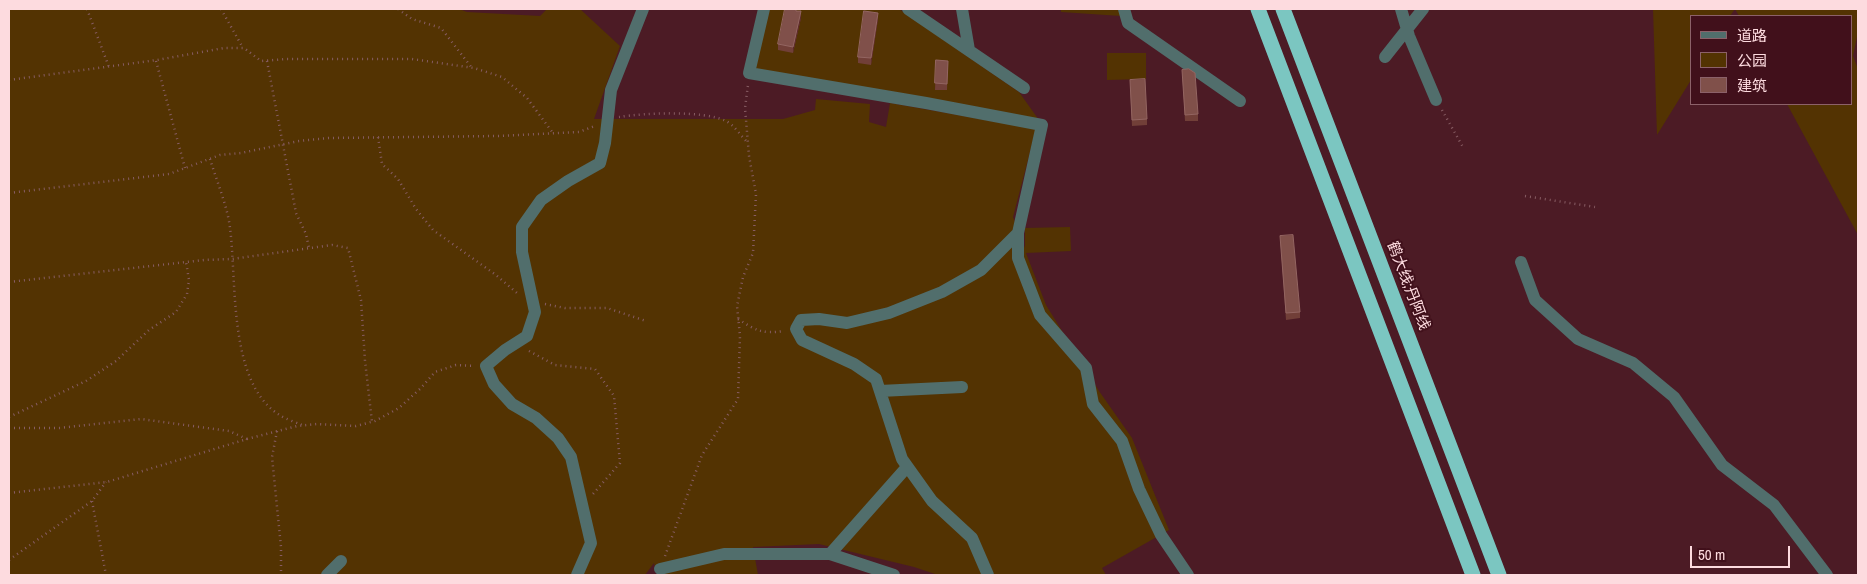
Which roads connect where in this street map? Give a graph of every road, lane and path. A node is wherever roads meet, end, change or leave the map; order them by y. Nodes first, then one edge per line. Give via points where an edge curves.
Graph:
1 (88, 9) edge
2 (221, 9) edge
3 (398, 9) edge
4 (643, 9) edge
5 (764, 9) edge
6 (908, 9) edge
7 (962, 9) edge
8 (1124, 9) edge
9 (1258, 9) edge
10 (1283, 9) edge
11 (1401, 9) edge
12 (1422, 9) edge
13 (1407, 28) junction
14 (243, 48) junction
15 (969, 50) junction
16 (1385, 57) dead end
17 (156, 60) junction
18 (266, 60) junction
19 (109, 67) junction
20 (472, 68) junction
21 (750, 73) junction
22 (9, 80) edge
23 (1024, 88) dead end
24 (1436, 100) joint
25 (1240, 101) dead end
26 (606, 122) junction
27 (553, 133) junction
28 (378, 137) junction
29 (748, 142) junction
30 (283, 144) junction
31 (1464, 149) dead end
32 (210, 159) junction
33 (185, 168) junction
34 (9, 193) edge
35 (1525, 196) dead end
36 (1595, 207) dead end
37 (1018, 233) junction
38 (309, 248) junction
39 (232, 259) junction
40 (186, 262) junction
41 (1521, 262) dead end
42 (9, 282) edge
43 (533, 302) junction
44 (738, 319) junction
45 (646, 321) dead end
46 (796, 329) junction
47 (517, 342) junction
48 (486, 366) junction
49 (962, 387) dead end
50 (880, 391) junction
51 (9, 417) edge
52 (372, 422) junction
53 (304, 426) junction
54 (9, 428) edge
55 (277, 431) junction
56 (247, 439) junction
57 (907, 467) junction
58 (106, 482) junction
59 (9, 493) edge
60 (92, 501) junction
61 (582, 507) junction
62 (830, 554) junction
63 (9, 560) edge
64 (341, 560) dead end
65 (659, 573) edge
66 (106, 575) edge
67 (281, 575) edge
68 (327, 575) edge
69 (578, 575) edge
70 (894, 575) edge
71 (988, 575) edge
72 (1188, 575) edge
73 (1473, 575) edge
74 (1499, 575) edge
75 (1827, 575) edge

1 - 19 path
2 - 14 path
3 - 20 path via 412,19 441,28
4 - 26 street via 611,90
5 - 21 street
6 - 15 street
7 - 15 street
8 - 25 street via 1128,23
9 - 73 highway
10 - 74 highway, 鹤大线;丹阿线
11 - 13 street
12 - 13 street
13 - 16 street
13 - 24 street
14 - 17 path via 224,48
14 - 18 path via 261,61
15 - 23 street
17 - 19 path
17 - 33 path
18 - 20 path via 412,59
18 - 30 path
19 - 22 path
20 - 27 path via 502,77 527,98
21 - 29 path via 745,108
21 - 37 street via 926,102 1042,126
24 - 31 path
26 - 27 path via 579,132
26 - 29 path via 620,117 649,115 708,115 728,122
26 - 43 street via 600,163 541,200 522,227 522,252
27 - 28 path
28 - 30 path via 328,138
28 - 43 path via 382,164 398,179 433,230 523,298
29 - 44 path via 756,194 753,252 743,277 737,306
30 - 32 path
30 - 38 path via 296,213
32 - 33 path
32 - 39 path via 230,227
33 - 34 path via 169,174
35 - 36 path
37 - 46 street via 980,270 942,292 889,312 847,322 802,320
37 - 72 street via 1018,258 1040,315 1086,368 1093,404 1122,441 1139,489 1161,535
38 - 39 path
38 - 52 path via 332,245 348,248 361,300
39 - 40 path
39 - 53 path via 244,366 260,396 278,414
40 - 42 path
40 - 51 path via 187,294 176,312 86,381
41 - 75 street via 1534,300 1578,339 1633,363 1674,397 1722,465 1774,504
43 - 45 path via 565,308 607,308
43 - 47 street via 535,312 527,336
44 - 46 path via 767,333
44 - 65 path via 738,399 702,455
46 - 50 street via 802,340 876,378
47 - 48 street
47 - 61 path via 555,365 595,369 614,396 620,463
48 - 52 path via 456,365 435,372 399,408
48 - 61 street via 494,384 512,404 536,418 558,438 571,457
49 - 50 street
50 - 57 street
52 - 53 path via 356,426
53 - 55 path
54 - 56 path via 59,428 141,420 229,431
55 - 56 path
55 - 67 path via 272,457
56 - 58 path
57 - 62 street
57 - 71 street via 932,501 972,538
58 - 59 path
58 - 60 path
60 - 63 path
60 - 66 path
61 - 69 street via 591,544
62 - 65 street via 724,554
62 - 70 street
64 - 68 street

